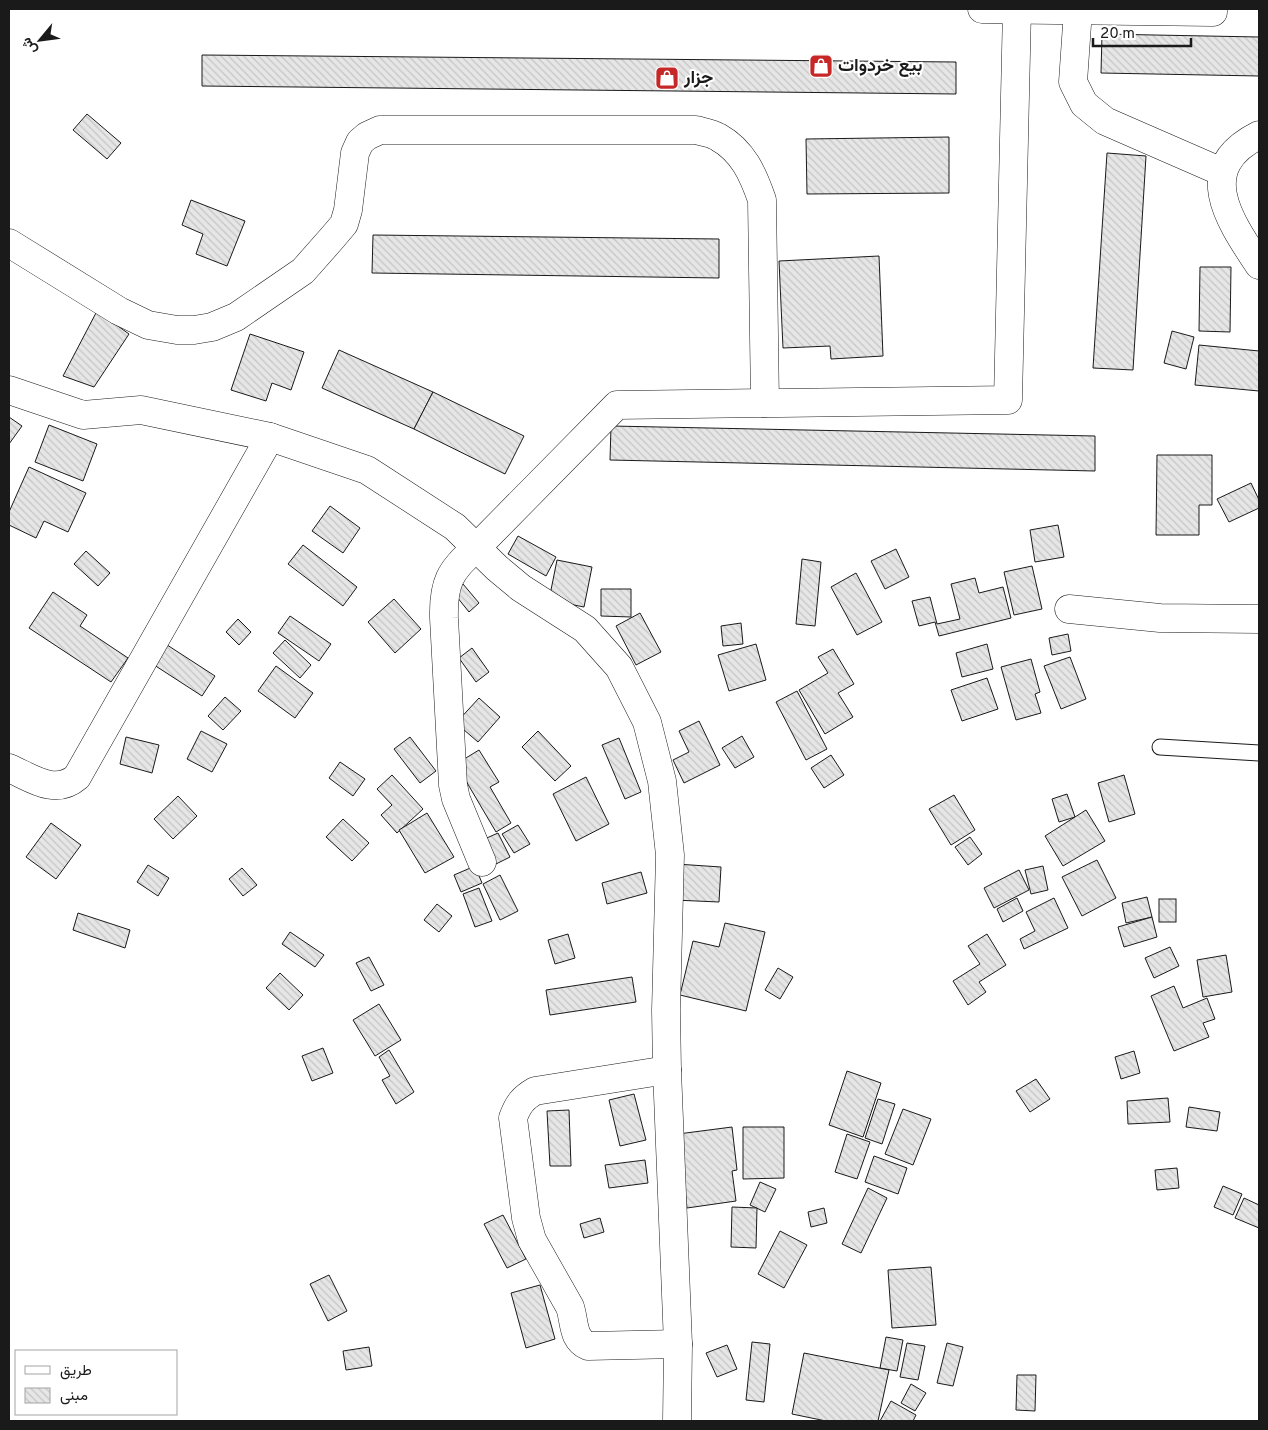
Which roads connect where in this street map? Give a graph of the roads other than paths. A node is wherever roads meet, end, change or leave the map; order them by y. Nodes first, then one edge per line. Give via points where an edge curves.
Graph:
1 (982, 9) edge
2 (1017, 9) edge
3 (1078, 10) junction
4 (1220, 10) edge
5 (1259, 135) edge
6 (1222, 172) junction
7 (9, 243) edge
8 (1259, 265) edge
9 (9, 390) edge
10 (765, 403) junction
11 (270, 437) junction
12 (476, 548) junction
13 (1069, 609) dead end
14 (1259, 619) edge
15 (1160, 747) dead end
16 (1259, 753) edge
17 (9, 768) edge
18 (482, 862) dead end
19 (667, 1070) junction
20 (678, 1344) junction
21 (677, 1421) edge

1 - 2 street
2 - 3 street
2 - 10 street via 1008,400
3 - 4 street
3 - 6 street via 1073,82 1084,104 1105,121
5 - 6 street via 1231,154
6 - 8 street via 1222,195 1229,218
7 - 10 street via 119,311 148,325 194,330 236,317 309,264 344,224 355,153 360,142 380,130 696,130 717,136 737,151 753,174 762,200
9 - 11 street via 83,415 141,410
10 - 12 street via 617,405
11 - 12 street via 367,470 456,527
11 - 17 street via 77,776 70,783 52,786
12 - 18 street via 454,570 444,601 452,785
12 - 19 street via 521,588 585,629 619,667 647,722 662,781 670,855
13 - 14 street via 1160,618
15 - 16 lane
19 - 20 street
19 - 20 street via 535,1091 517,1106 513,1118 526,1218 532,1240 570,1307 578,1339 588,1346
20 - 21 street

